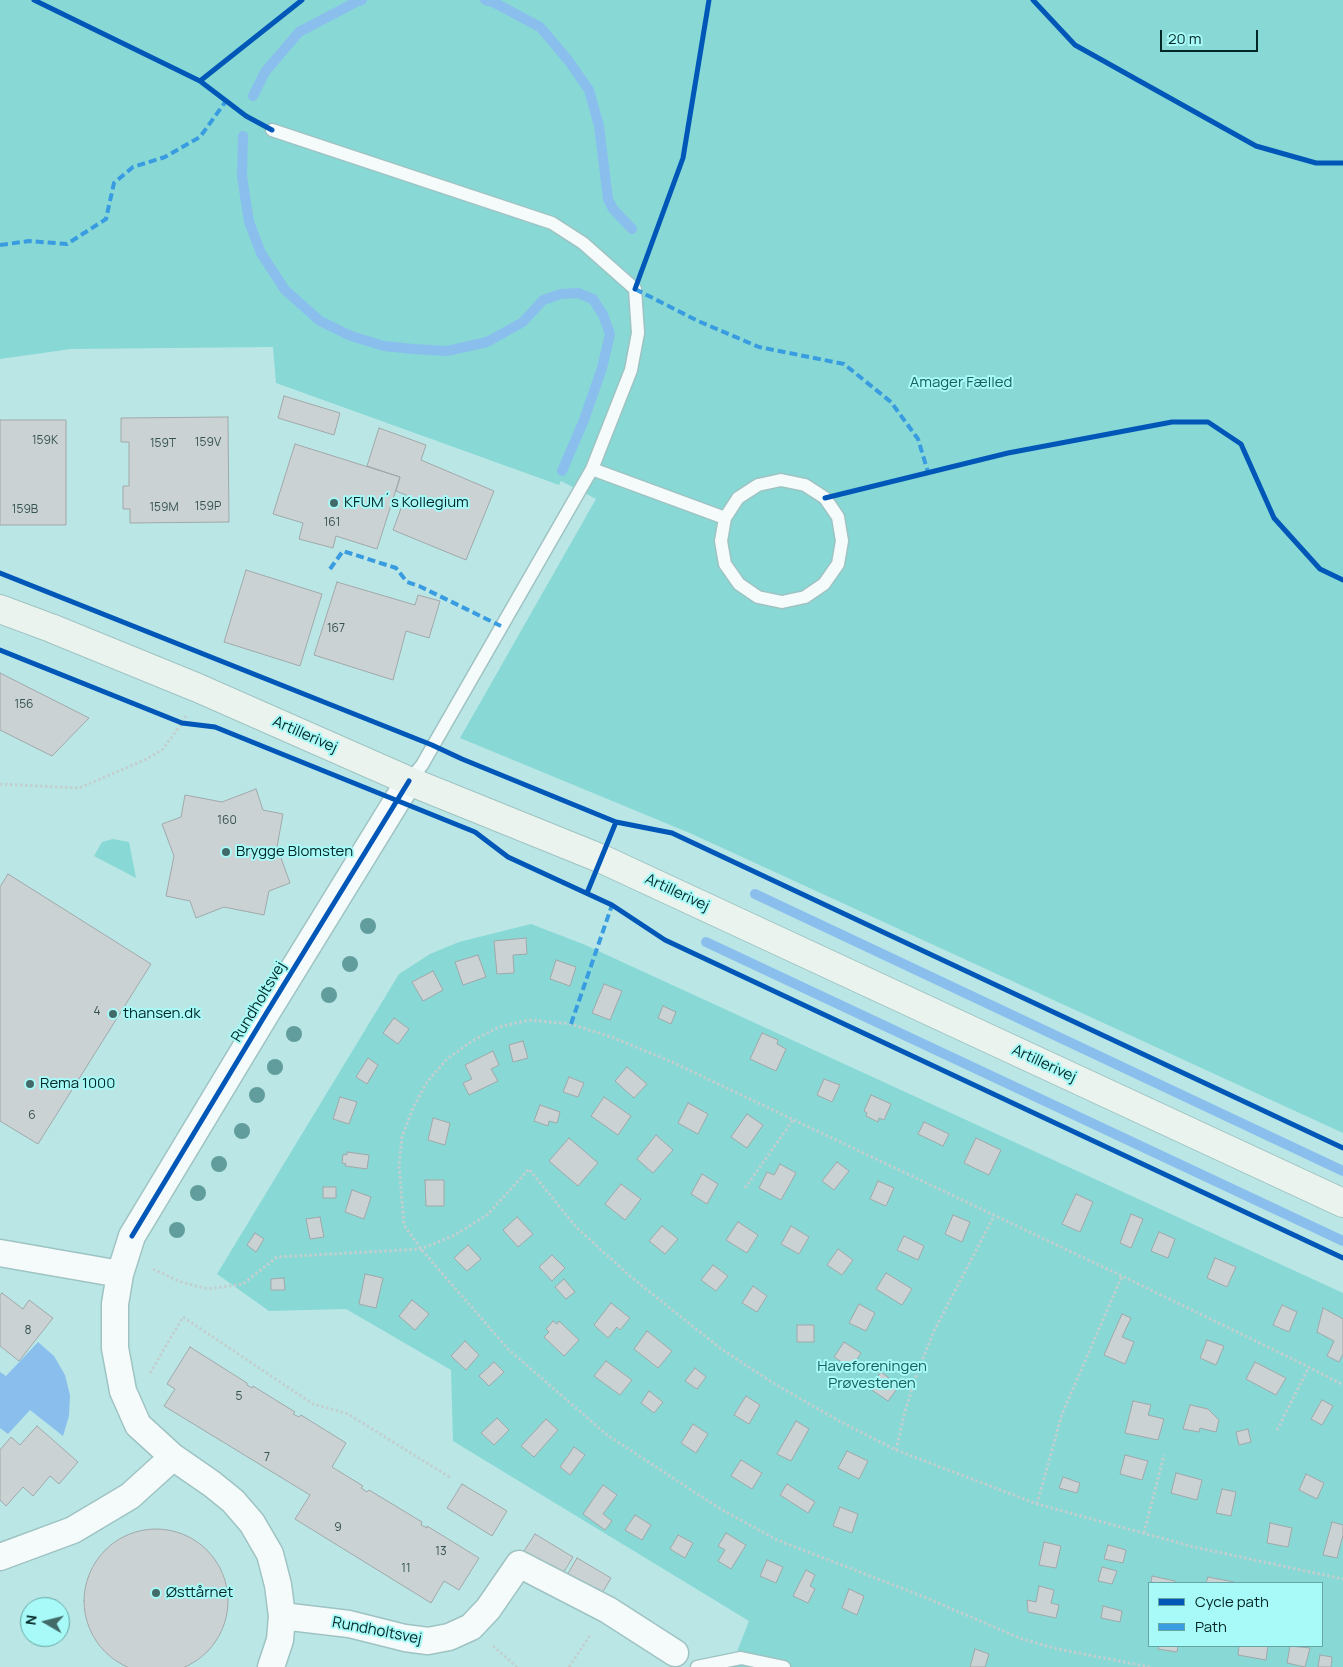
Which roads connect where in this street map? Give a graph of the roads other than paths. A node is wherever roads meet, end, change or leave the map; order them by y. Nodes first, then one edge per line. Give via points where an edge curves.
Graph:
1 (272, 130) dead end
2 (592, 469) junction
3 (725, 518) junction
4 (0, 609) edge
5 (409, 781) junction
6 (1343, 1203) edge
7 (0, 1253) edge
8 (123, 1266) junction
9 (173, 1457) junction
10 (0, 1557) edge
11 (282, 1616) junction
12 (689, 1662) edge
13 (270, 1667) edge
14 (784, 1667) edge

1 - 2 lane via 552,223 583,244 634,289 638,333 631,370
2 - 3 lane
2 - 5 lane via 422,764
3 - 3 lane via 721,541 725,564 739,584 758,597 782,602 805,597 824,584 838,564 842,541 838,517 824,498 804,485 781,480 758,485 738,498
4 - 5 street, Artillerivej via 198,688
5 - 6 street, Artillerivej via 602,859
5 - 8 street, Rundholtsvej via 137,1227
7 - 8 street
8 - 9 street, Rundholtsvej via 115,1304 116,1348 123,1391 138,1425
9 - 10 street via 130,1496 73,1530
9 - 11 street, Rundholtsvej via 233,1501 252,1523 270,1554
11 - 12 street, Rundholtsvej via 349,1624 428,1641 449,1637 471,1626 488,1609 519,1564 608,1610
11 - 13 street, Rundholtsvej via 280,1640
12 - 14 lane via 741,1658

